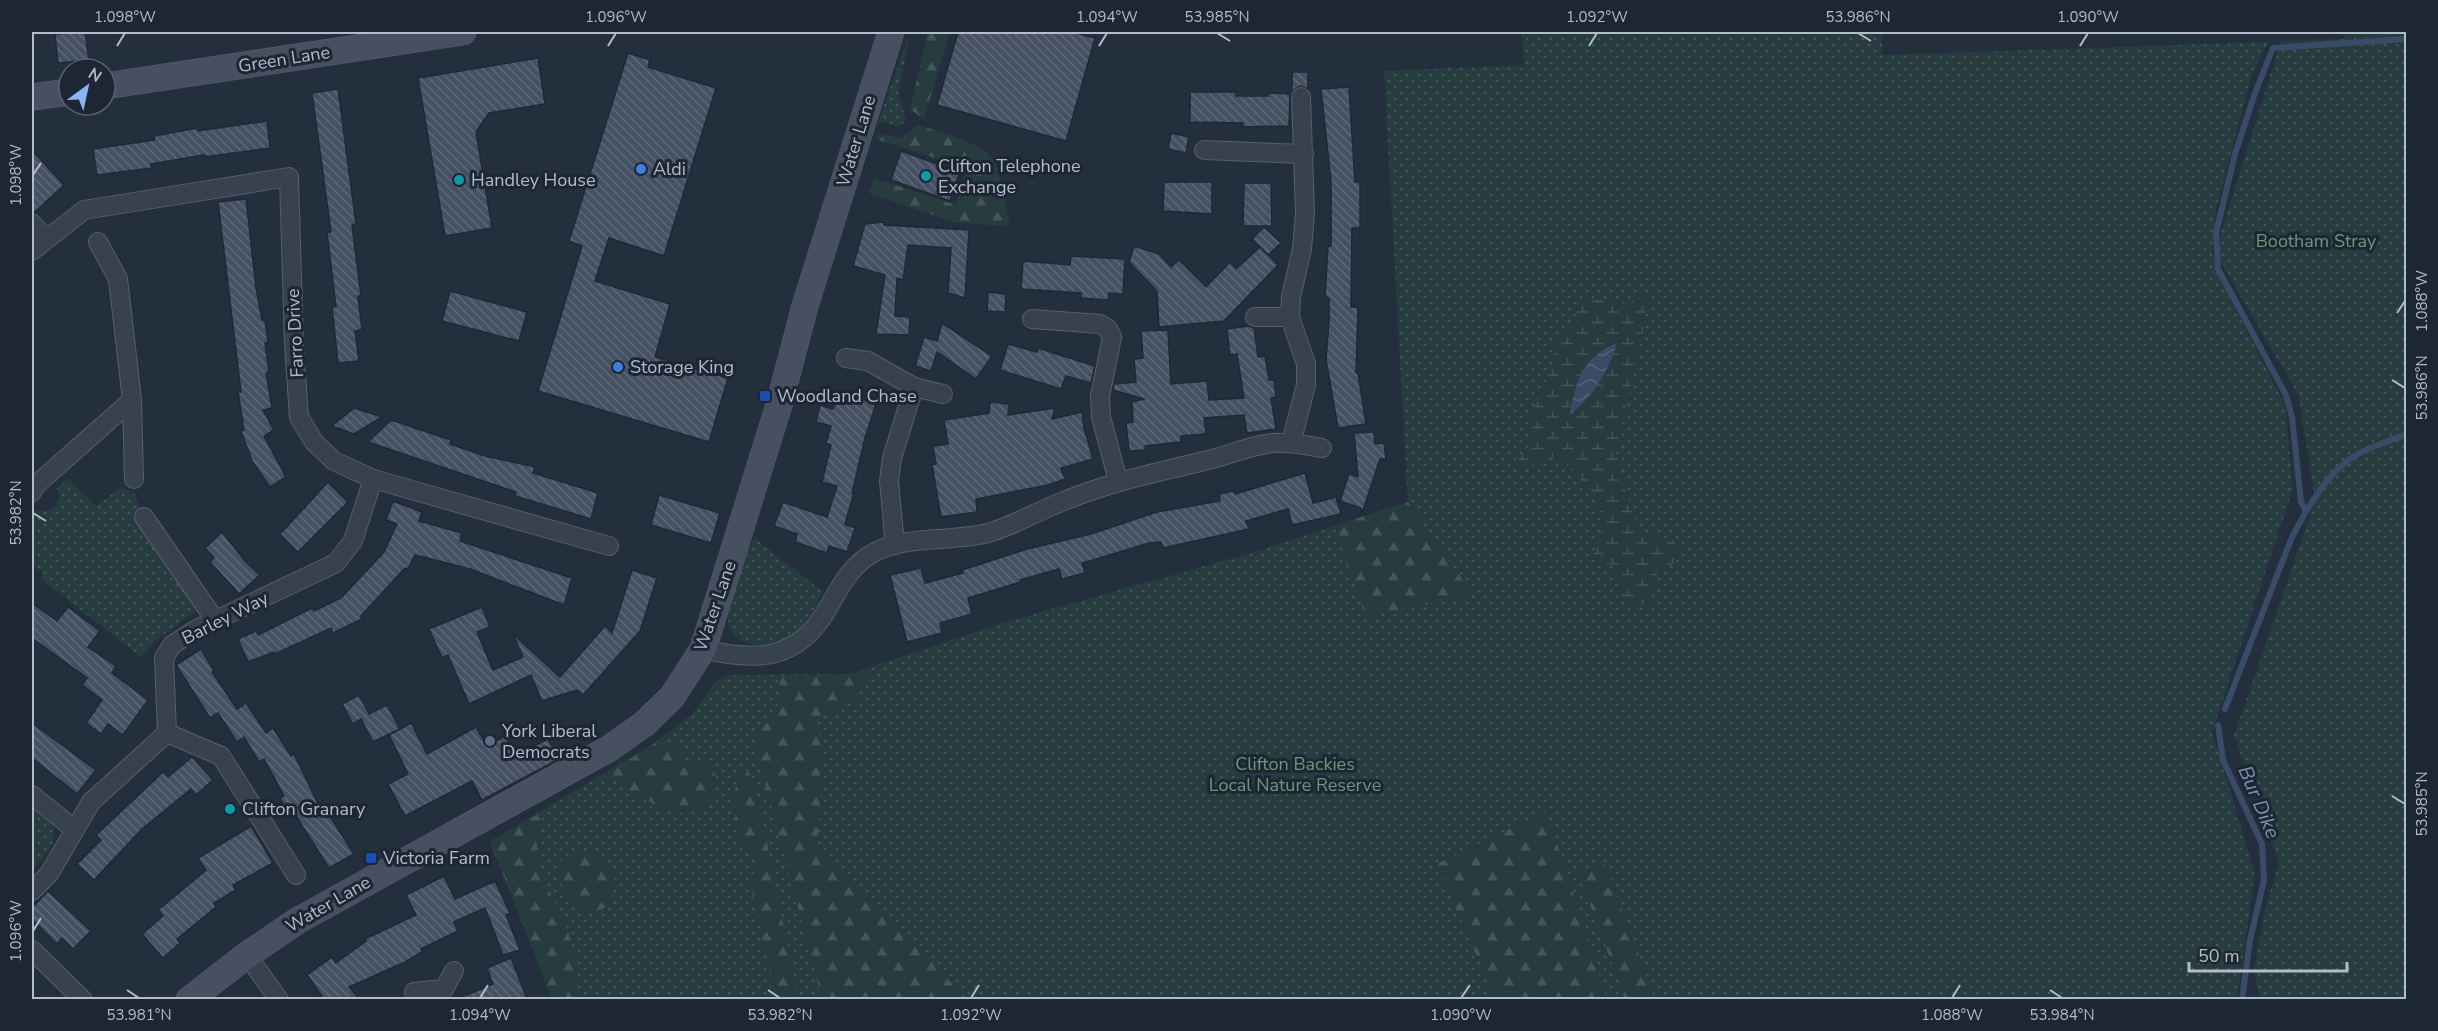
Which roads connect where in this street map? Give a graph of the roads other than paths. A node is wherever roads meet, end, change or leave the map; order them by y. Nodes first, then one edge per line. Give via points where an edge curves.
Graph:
1 (463, 32) edge
2 (891, 32) edge
3 (117, 84) edge
4 (57, 94) edge
5 (32, 97) edge
6 (1301, 97) dead end
7 (1204, 150) dead end
8 (1304, 154) junction
9 (32, 223) edge
10 (46, 239) junction
11 (98, 242) dead end
12 (32, 251) edge
13 (1255, 317) dead end
14 (1290, 317) junction
15 (1032, 319) dead end
16 (846, 358) dead end
17 (914, 387) junction
18 (943, 394) dead end
19 (132, 400) junction
20 (1291, 443) junction
21 (1322, 448) dead end
22 (134, 478) dead end
23 (373, 479) junction
24 (1118, 481) junction
25 (33, 486) edge
26 (144, 517) dead end
27 (895, 545) junction
28 (609, 546) dead end
29 (215, 620) junction
30 (703, 649) junction
31 (167, 733) junction
32 (32, 795) edge
33 (75, 830) junction
34 (296, 875) dead end
35 (32, 891) edge
36 (32, 950) edge
37 (247, 955) junction
38 (454, 971) dead end
39 (414, 992) dead end
40 (445, 994) edge
41 (82, 999) edge
42 (189, 999) edge
43 (279, 999) edge

1 - 3 street, Green Lane
2 - 30 street, Water Lane
4 - 5 street
6 - 8 street
7 - 8 street
8 - 14 street via 1305,213
9 - 10 street
10 - 12 street, Farro Drive
10 - 23 street, Farro Drive via 84,210 289,177 299,417 314,442 334,461
11 - 19 street via 118,279
13 - 14 street
14 - 20 street via 1306,364 1306,385
15 - 24 street via 1100,324 1108,329 1112,337 1100,396 1101,417
16 - 17 street via 880,366
17 - 18 street
17 - 27 street via 892,458 889,481
19 - 22 street
19 - 25 street
20 - 21 street
20 - 24 street via 1251,447
23 - 28 street, Farro Drive
23 - 29 street, Barley Way via 353,541 336,563
24 - 27 street via 988,533
26 - 29 street
27 - 30 street via 877,551 854,568 816,626 787,649 770,656 741,656
29 - 31 street, Barley Way via 172,645 164,658
30 - 37 street, Water Lane via 672,697 610,748 345,893
31 - 33 street via 91,802
31 - 34 street via 221,756
32 - 33 street
33 - 35 street via 49,874
36 - 41 street
37 - 42 street, Water Lane
37 - 43 street
38 - 40 street
39 - 40 street

